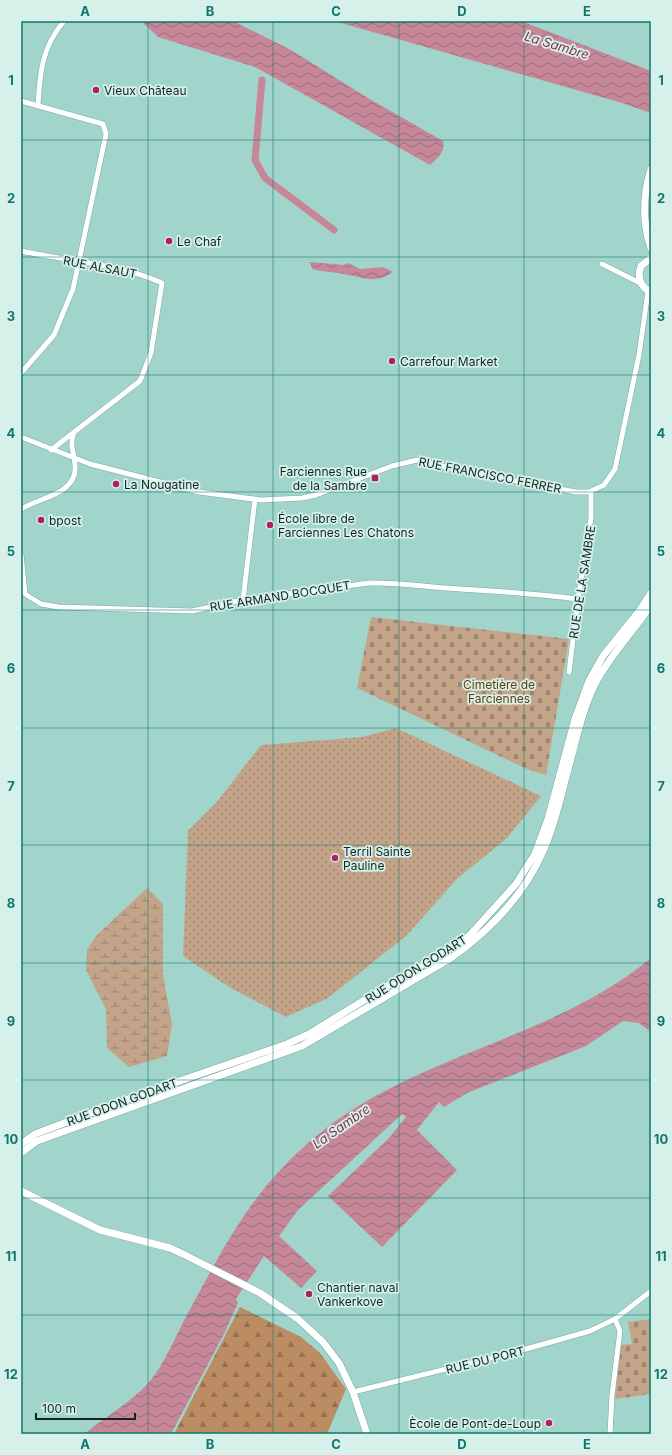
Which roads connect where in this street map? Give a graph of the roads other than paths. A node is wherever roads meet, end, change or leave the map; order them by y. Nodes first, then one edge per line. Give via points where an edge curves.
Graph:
1 (64, 21) edge
2 (21, 102) edge
3 (38, 105) junction
4 (651, 168) edge
5 (651, 248) edge
6 (21, 251) edge
7 (651, 258) edge
8 (78, 262) junction
9 (602, 264) dead end
10 (640, 283) junction
11 (650, 291) edge
12 (21, 373) edge
13 (75, 432) junction
14 (21, 437) edge
15 (51, 450) junction
16 (75, 459) junction
17 (591, 492) junction
18 (255, 499) junction
19 (21, 510) edge
20 (21, 554) edge
21 (651, 593) edge
22 (578, 599) junction
23 (243, 600) junction
24 (651, 605) edge
25 (569, 672) dead end
26 (21, 1144) edge
27 (21, 1153) edge
28 (21, 1191) edge
29 (651, 1291) edge
30 (615, 1319) junction
31 (353, 1392) junction
32 (367, 1434) edge
33 (610, 1434) edge

1 - 3 street via 54,32 43,56
2 - 3 street
3 - 8 street via 103,124 106,134
4 - 5 main road via 644,205 644,222
6 - 8 street, RUE ALSAUT
7 - 10 main road via 641,266
8 - 12 street via 73,289 60,324 45,348
8 - 13 street, RUE ALSAUT via 119,268 162,284 151,353 140,381
9 - 10 street
10 - 11 main road
11 - 17 street via 615,469 604,485
13 - 15 street, RUE ALSAUT
13 - 16 street via 71,442
14 - 15 street, RUE FRANCISCO FERRER
15 - 16 street, RUE FRANCISCO FERRER
16 - 18 street, RUE FRANCISCO FERRER via 199,492
16 - 19 street via 76,473 73,482 67,488
17 - 18 street, RUE FRANCISCO FERRER via 576,492 467,472 417,460 392,466 316,495 302,498
17 - 22 street, RUE DE LA SAMBRE via 591,518
18 - 23 street
20 - 23 street, RUE ARMAND BOCQUET via 25,594 41,604 94,609 192,610
21 - 26 main road, RUE ODON GODART via 603,656 589,681 575,719 548,819 535,854 516,884 469,936 309,1034 35,1134
22 - 23 street, RUE ARMAND BOCQUET via 523,592 389,582
22 - 25 street, RUE DE LA SAMBRE
24 - 27 main road, RUE ODON GODART via 609,660 595,684 544,850 514,900 471,944 302,1046 37,1141
28 - 31 main road via 100,1230 170,1248 260,1293 298,1318 323,1342 339,1363
29 - 30 street, RUE DU PORT
30 - 31 street, RUE DU PORT via 590,1331 519,1351
30 - 33 street via 620,1330
31 - 32 main road

